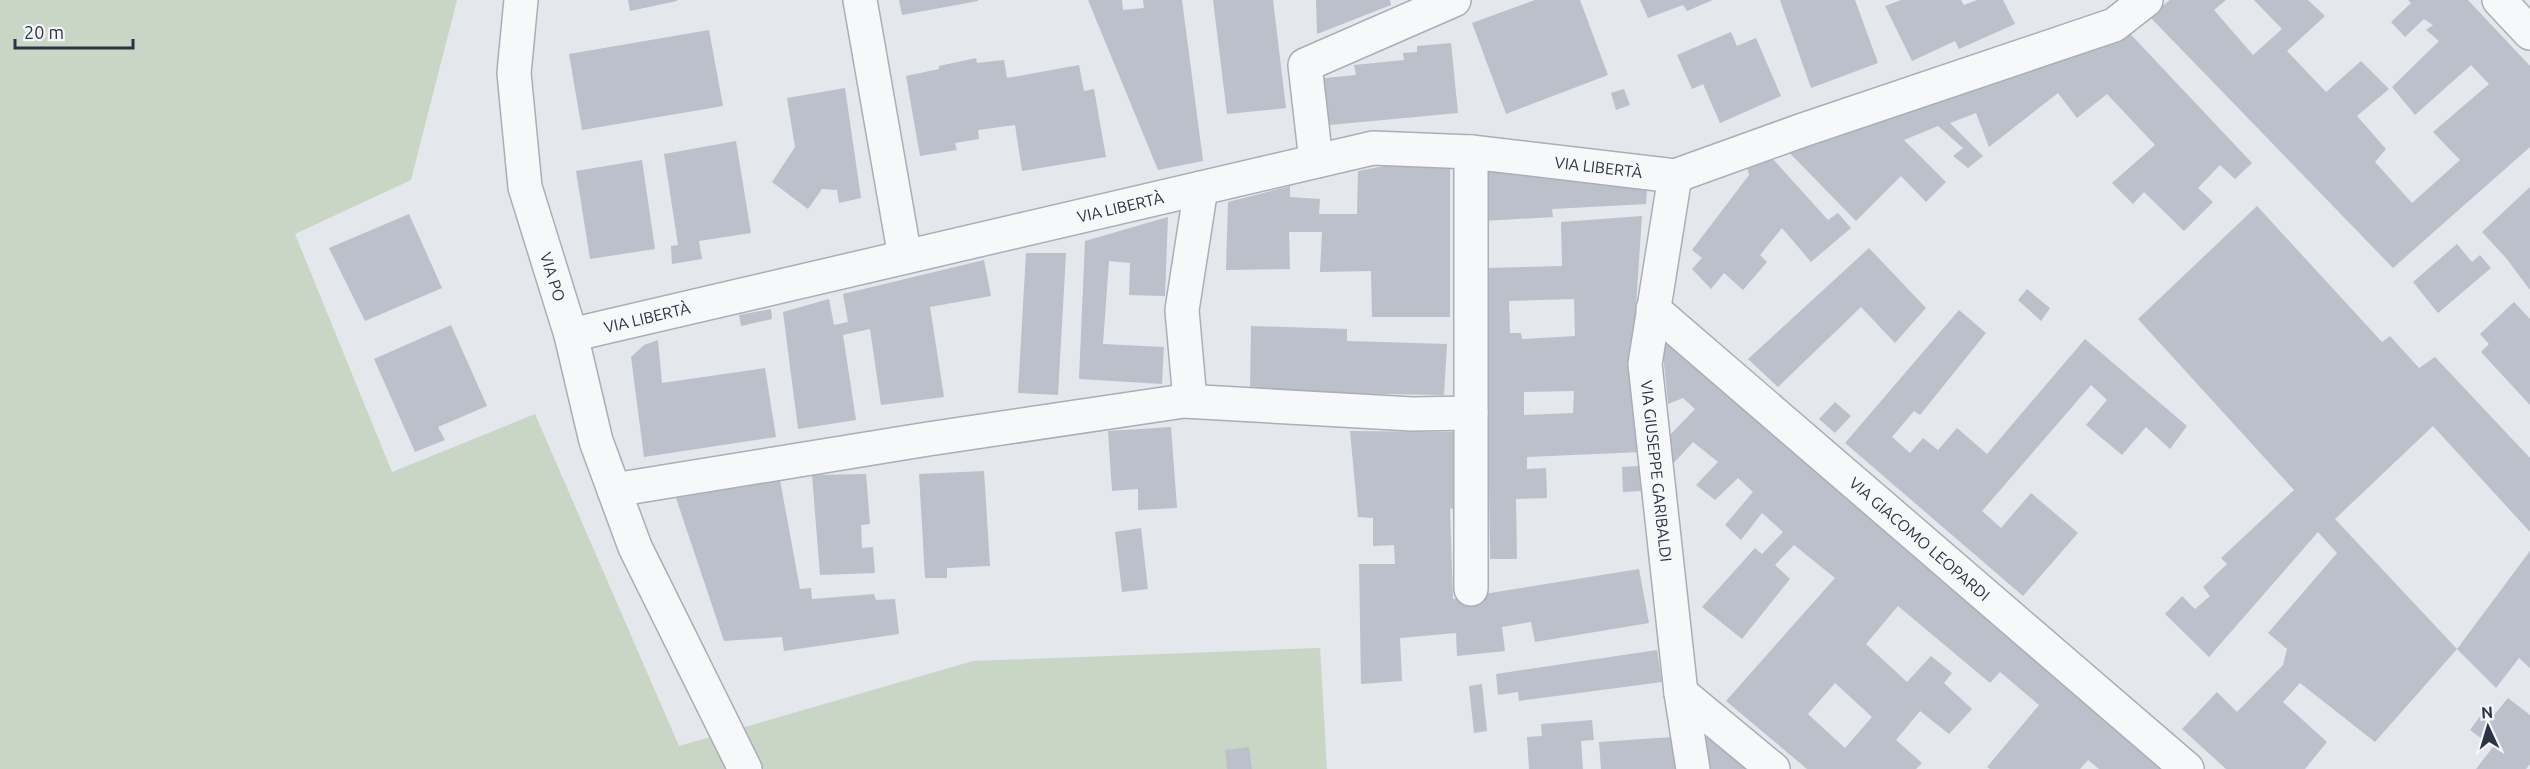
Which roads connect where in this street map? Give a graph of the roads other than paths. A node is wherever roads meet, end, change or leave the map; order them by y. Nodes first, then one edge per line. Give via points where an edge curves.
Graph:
1 (520, 0) edge
2 (860, 0) edge
3 (1454, 0) edge
4 (2146, 0) edge
5 (2499, 0) edge
6 (2530, 33) edge
7 (1471, 152) junction
8 (1316, 161) junction
9 (1675, 176) junction
10 (1201, 188) junction
11 (904, 257) junction
12 (1653, 309) junction
13 (571, 335) junction
14 (1190, 401) junction
15 (1471, 412) junction
16 (614, 490) junction
17 (1471, 589) dead end
18 (1681, 693) junction
19 (745, 769) edge
20 (1693, 769) edge
21 (1773, 769) edge
22 (2187, 769) edge

1 - 13 street, VIA PO via 514,73 525,187
2 - 11 street
3 - 8 street via 1305,65
4 - 9 street via 2114,25
5 - 6 street
7 - 8 street, VIA LIBERTÀ via 1373,148
7 - 9 street, VIA LIBERTÀ
7 - 15 street
8 - 10 street, VIA LIBERTÀ
9 - 12 street, VIA GIUSEPPE GARIBALDI
10 - 11 street, VIA LIBERTÀ
10 - 14 street via 1182,310
11 - 13 street, VIA LIBERTÀ
12 - 18 street, VIA GIUSEPPE GARIBALDI via 1645,364
12 - 22 street, VIA GIACOMO LEOPARDI
13 - 16 street, VIA PO via 596,441
14 - 15 street via 1412,414
14 - 16 street
15 - 17 street
16 - 19 street, VIA PO via 635,547
18 - 20 street, VIA GIUSEPPE GARIBALDI
18 - 21 street

